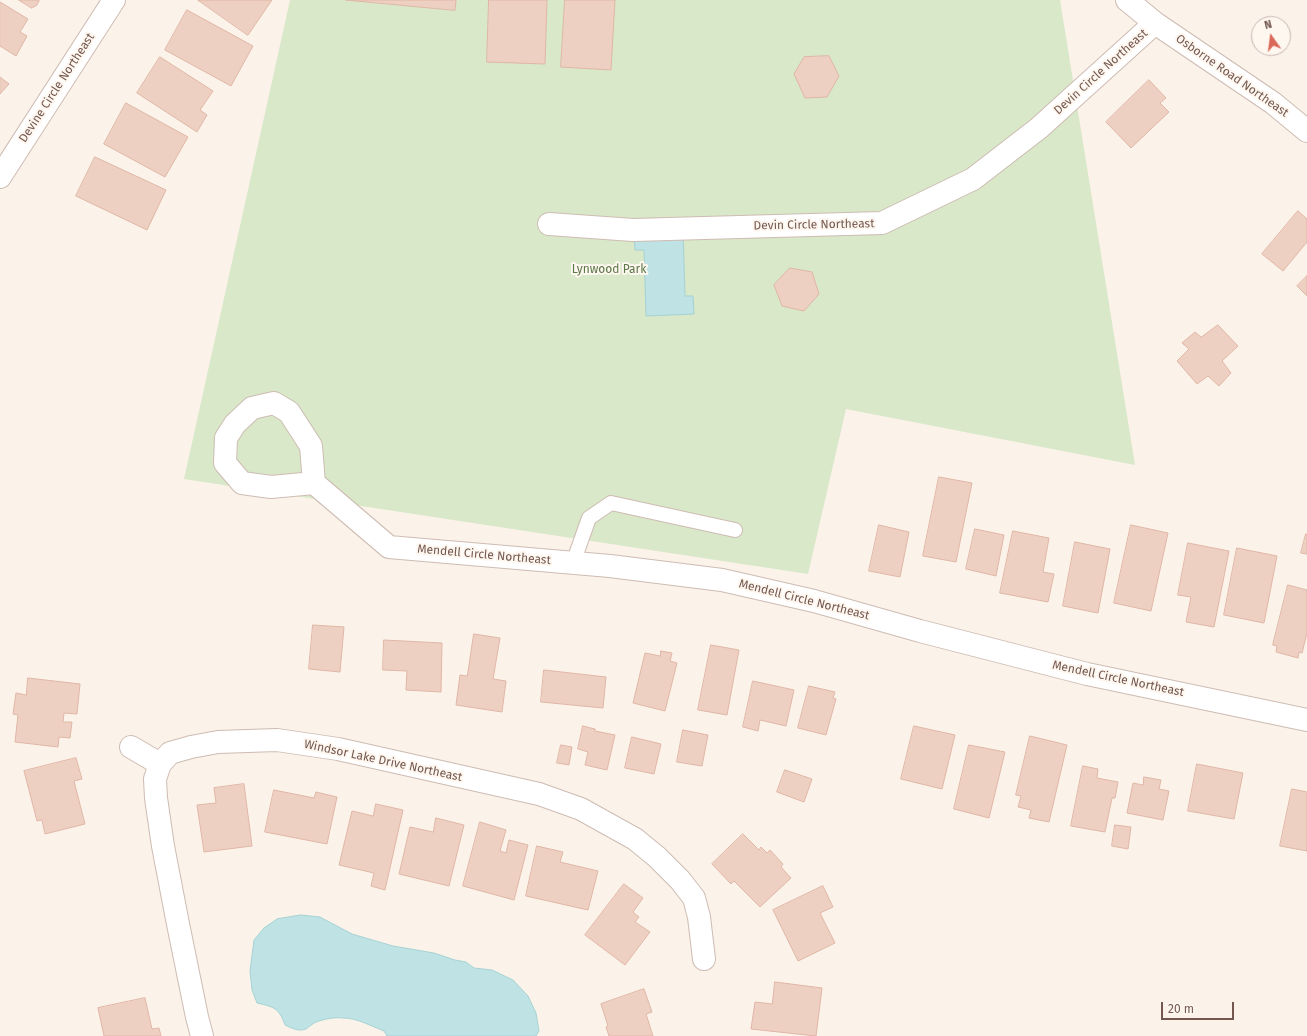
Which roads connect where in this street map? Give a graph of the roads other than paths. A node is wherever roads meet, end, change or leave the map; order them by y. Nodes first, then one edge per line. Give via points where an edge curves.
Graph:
1 (114, 0) edge
2 (1127, 0) edge
3 (1155, 22) junction
4 (1307, 131) edge
5 (0, 177) edge
6 (549, 224) dead end
7 (314, 483) junction
8 (735, 530) dead end
9 (573, 563) junction
10 (1307, 720) edge
11 (131, 747) dead end
12 (160, 764) junction
13 (704, 959) dead end
14 (202, 1036) edge

1 - 5 street, Devine Circle Northeast
2 - 3 street
3 - 4 street, Osborne Road Northeast via 1273,103
3 - 6 street, Devin Circle Northeast via 1039,128 973,179 882,223 633,230
7 - 7 street via 311,446 289,412 274,403 252,408 235,424 226,438 225,463 242,483 271,487
7 - 9 street, Mendell Circle Northeast via 389,547
8 - 9 lane via 611,503 589,518
9 - 10 street, Mendell Circle Northeast via 722,580 814,601 1087,674
11 - 12 street
12 - 13 street, Windsor Lake Drive Northeast via 170,753 191,747 218,742 277,740 345,750 539,794 581,809 635,839 680,880 694,898 698,910
12 - 14 street via 156,779 156,798 163,846

